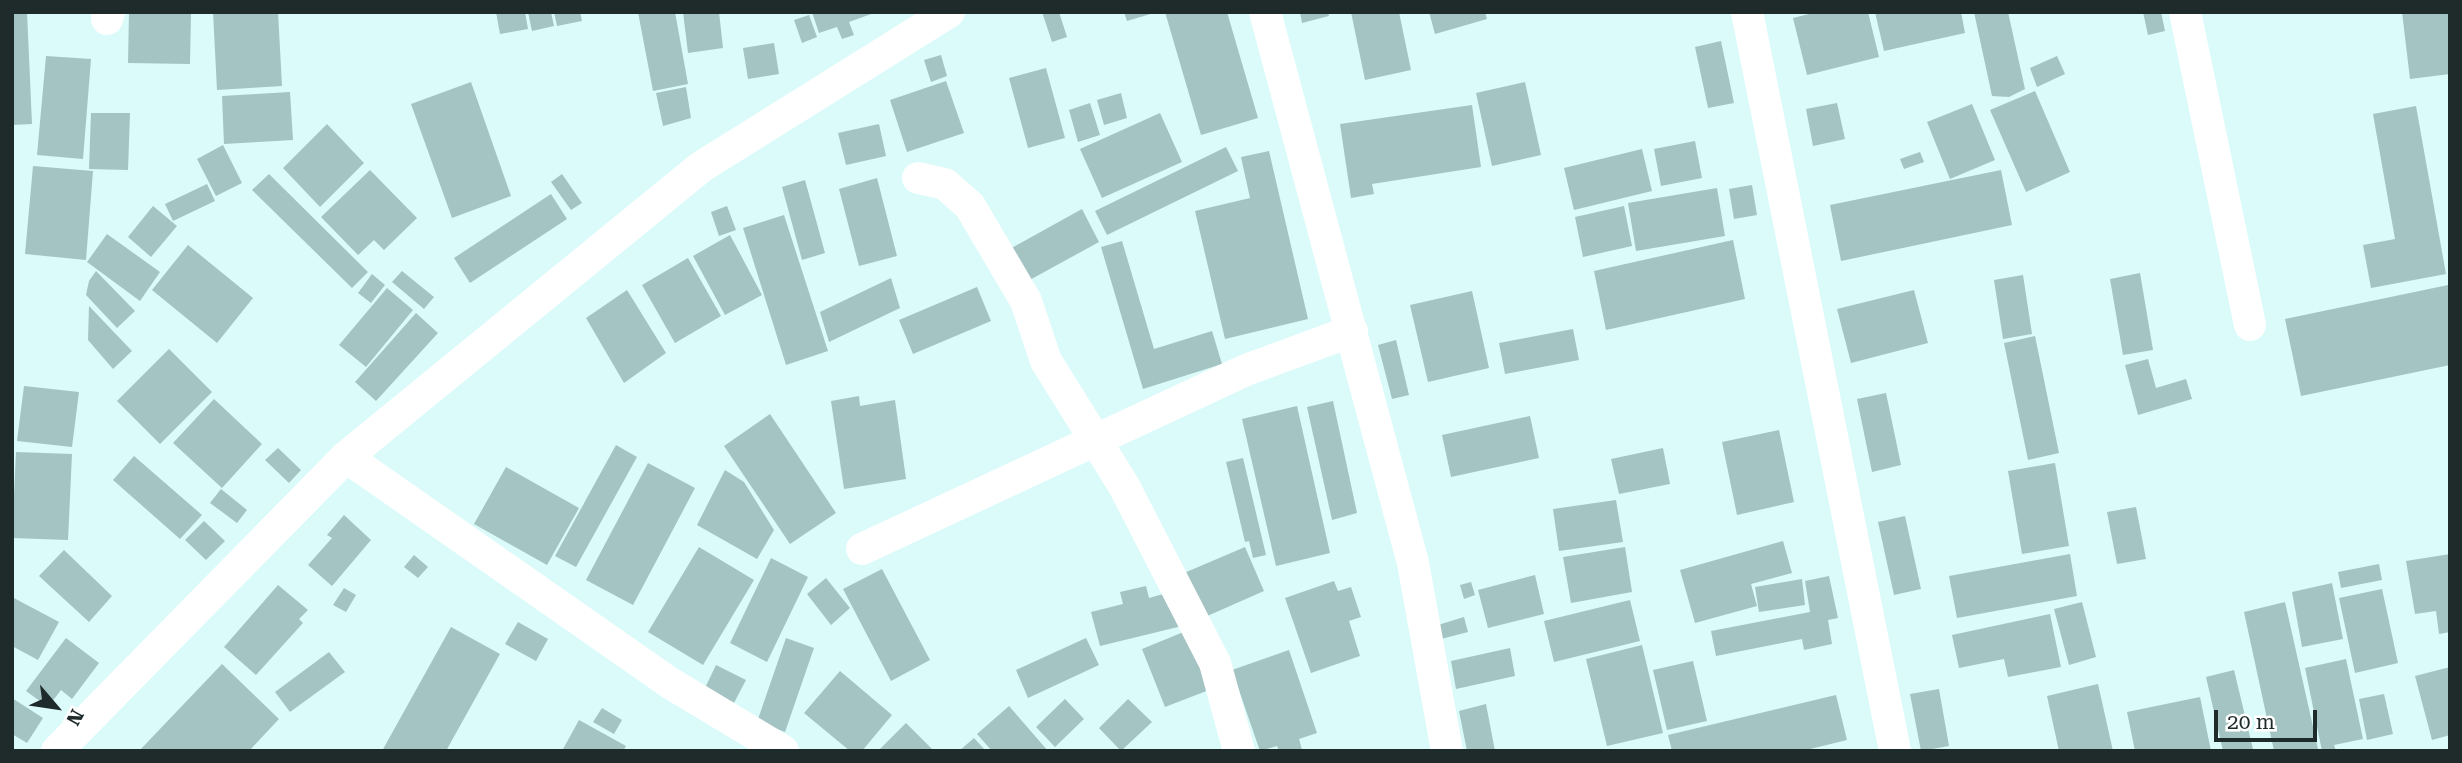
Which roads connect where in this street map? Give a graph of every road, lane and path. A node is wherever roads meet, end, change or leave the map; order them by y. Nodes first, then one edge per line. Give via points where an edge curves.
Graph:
1 (948, 12) edge
2 (1265, 12) edge
3 (1747, 12) edge
4 (2185, 12) edge
5 (918, 178) dead end
6 (2250, 325) dead end
7 (1352, 331) junction
8 (1095, 442) junction
9 (346, 457) junction
10 (862, 549) dead end
11 (57, 751) edge
12 (783, 751) edge
13 (1239, 751) edge
14 (1447, 751) edge
15 (1895, 751) edge

1 - 9 street via 701,167
2 - 7 street
3 - 15 street
4 - 6 street
5 - 8 street via 945,184 970,206 1026,301 1046,361
7 - 8 street via 1246,370
7 - 14 street via 1413,563
8 - 10 street
8 - 13 street via 1124,486 1215,663
9 - 11 street
9 - 12 street via 670,683

